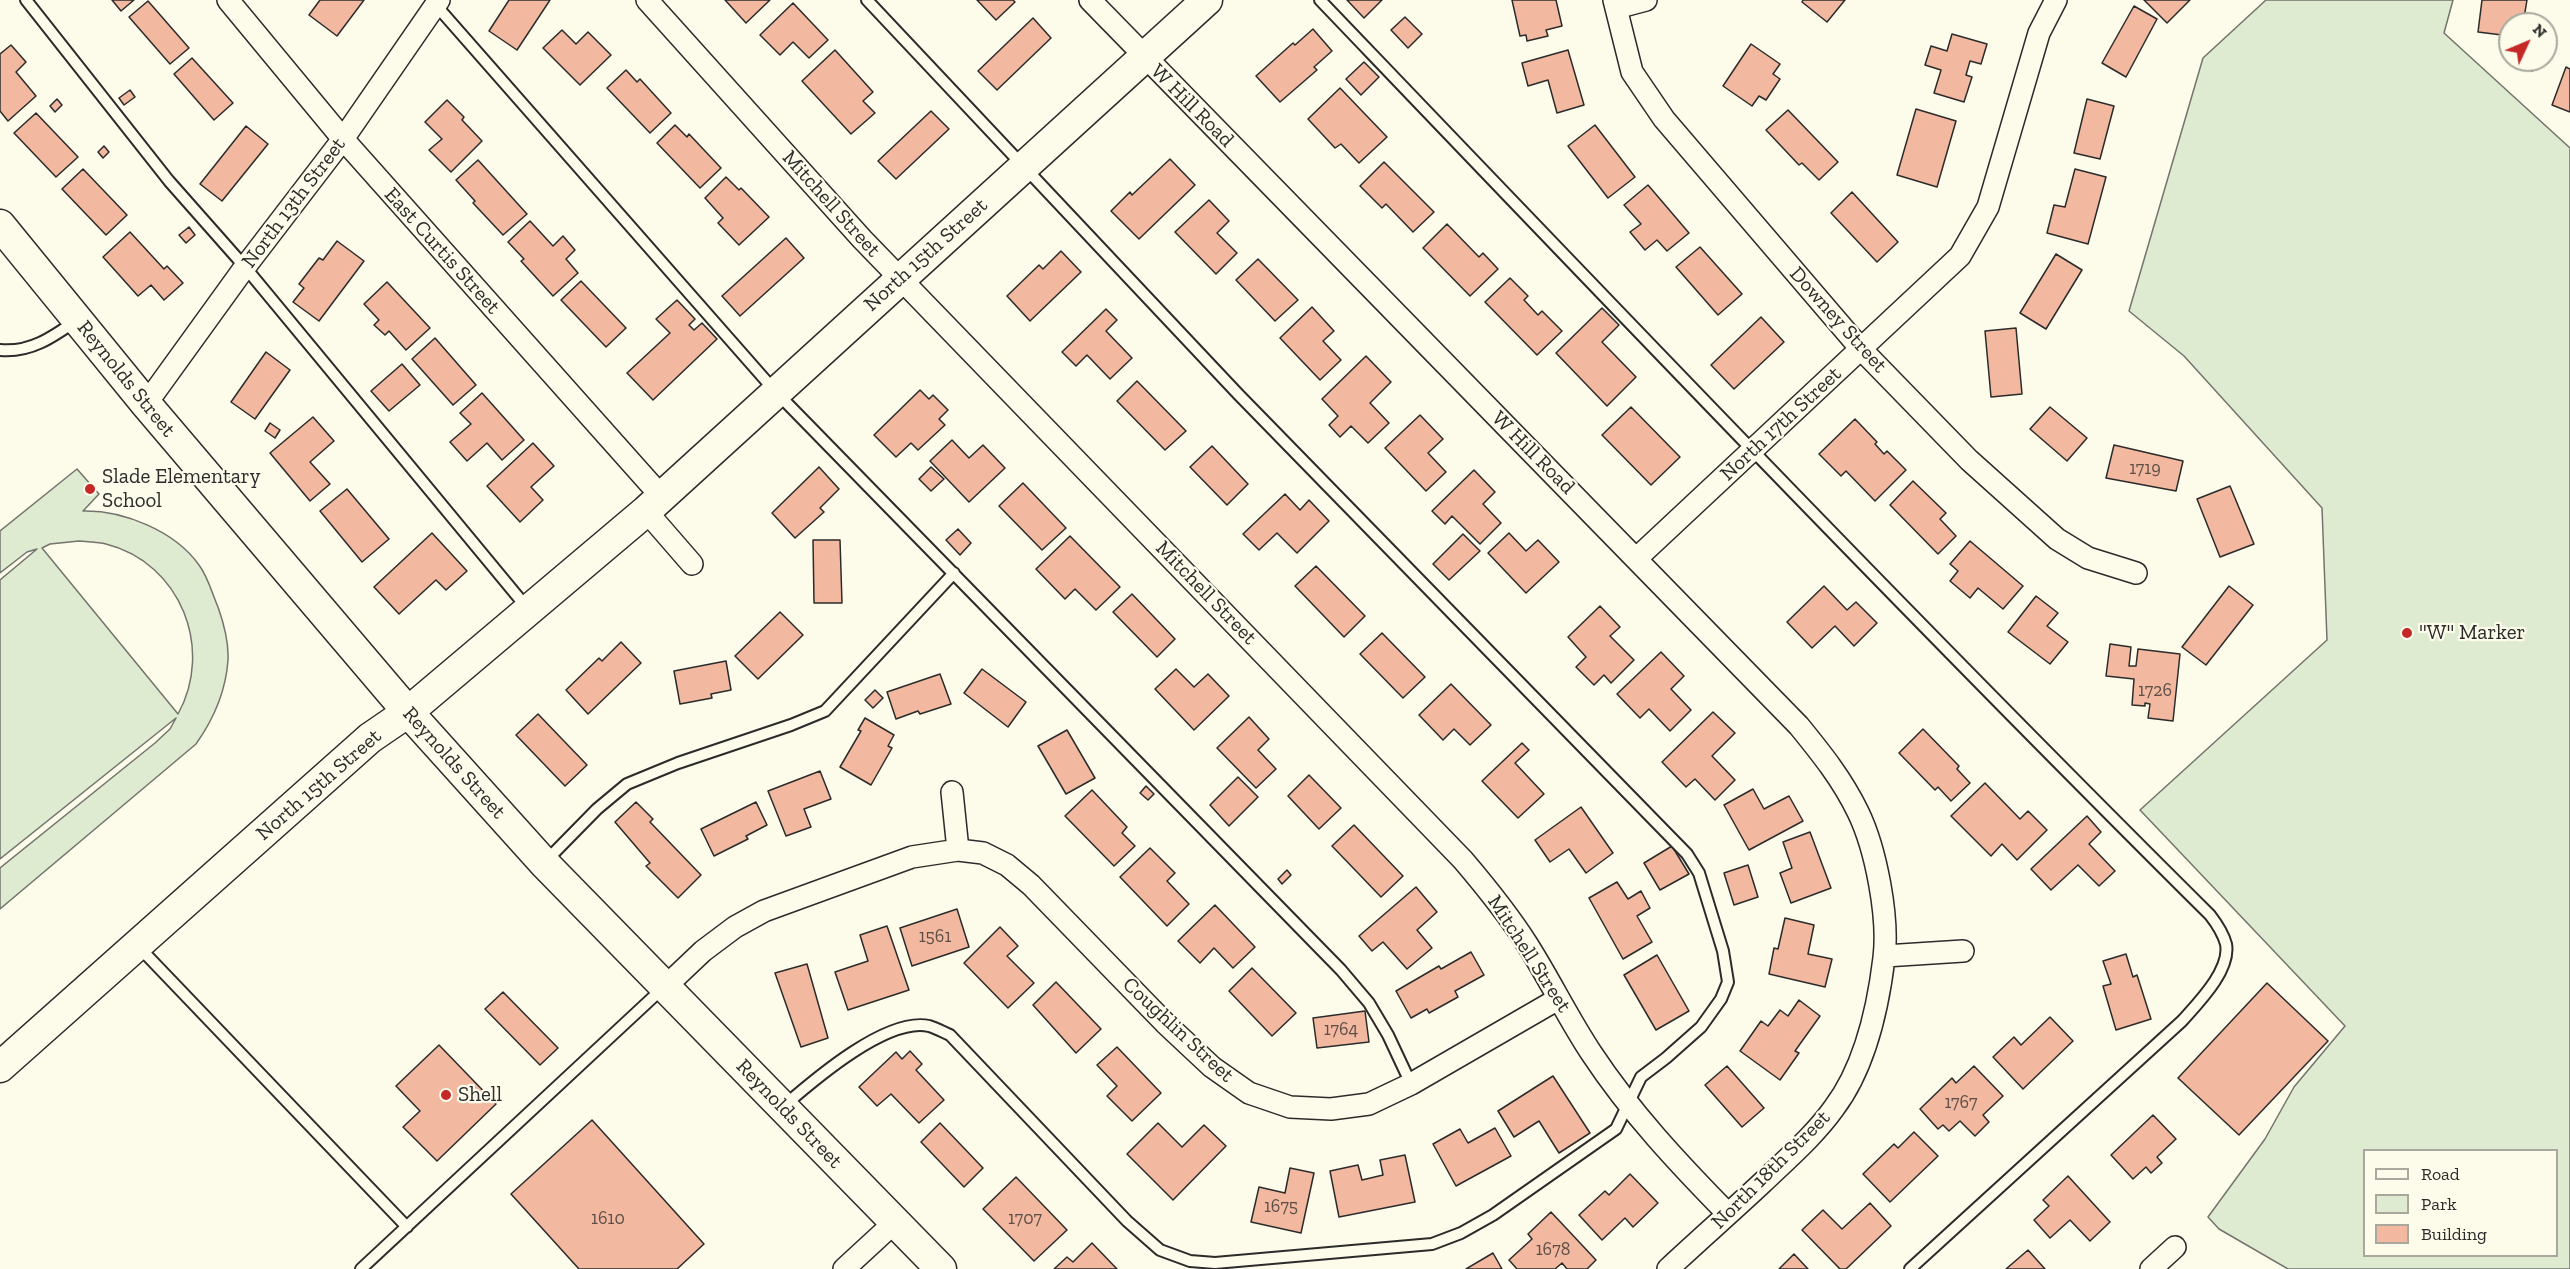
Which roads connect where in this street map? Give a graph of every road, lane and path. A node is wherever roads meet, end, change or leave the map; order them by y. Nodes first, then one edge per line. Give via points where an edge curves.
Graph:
1 (27, 0) edge
2 (228, 0) edge
3 (647, 0) edge
4 (867, 0) edge
5 (1090, 0) edge
6 (1207, 0) edge
7 (1320, 0) edge
8 (1646, 0) edge
9 (2056, 0) edge
10 (436, 2) edge
11 (1615, 4) edge
12 (1145, 58) junction
13 (343, 139) junction
14 (1023, 168) junction
15 (0, 225) edge
16 (245, 267) junction
17 (900, 278) junction
18 (77, 320) junction
19 (1861, 349) junction
20 (0, 350) edge
21 (775, 391) junction
22 (146, 405) junction
23 (1752, 451) junction
24 (654, 504) junction
25 (1637, 558) junction
26 (692, 564) dead end
27 (954, 573) junction
28 (2136, 573) dead end
29 (530, 611) junction
30 (408, 712) junction
31 (952, 792) dead end
32 (958, 850) junction
33 (544, 863) junction
34 (136, 945) junction
35 (1963, 951) dead end
36 (1885, 956) junction
37 (665, 987) junction
38 (1558, 999) junction
39 (0, 1067) edge
40 (1412, 1084) junction
41 (1628, 1106) junction
42 (782, 1107) junction
43 (1728, 1214) junction
44 (895, 1222) junction
45 (407, 1227) junction
46 (2175, 1247) dead end
47 (361, 1269) edge
48 (843, 1269) edge
49 (941, 1269) edge
50 (1668, 1269) edge
51 (1910, 1269) edge
52 (2151, 1269) edge

1 - 16 lane via 169,181
2 - 13 street, East Curtis Street
3 - 17 street, Mitchell Street
4 - 14 lane
5 - 12 street, W Hill Road
6 - 12 main road, North 15th Street
7 - 23 lane
8 - 11 street
9 - 19 street, North 17th Street via 2039,33 1988,207 1960,256
10 - 13 street, North 13th Street
10 - 21 lane
11 - 19 street, Downey Street via 1632,72 1664,119
12 - 14 main road, North 15th Street
12 - 25 street, W Hill Road
13 - 16 street, North 13th Street
13 - 24 street, East Curtis Street
14 - 17 main road, North 15th Street
14 - 41 lane via 1687,854 1699,873 1723,951 1728,982 1701,1027 1641,1077
15 - 18 main road, Reynolds Street
16 - 22 street, North 13th Street
16 - 29 lane
17 - 21 main road, North 15th Street
17 - 38 street, Mitchell Street via 1463,860 1527,944
18 - 20 lane via 46,342 15,352
18 - 22 main road, Reynolds Street
19 - 23 street, North 17th Street
19 - 28 street, Downey Street via 1969,460 2057,539 2088,558
21 - 24 main road, North 15th Street
21 - 27 lane
22 - 30 main road, Reynolds Street
23 - 25 street, North 17th Street
23 - 51 lane via 2210,915 2227,946 2224,963 2211,987 2182,1021
24 - 26 street
24 - 29 main road, North 15th Street
25 - 36 street, W Hill Road via 1799,726 1836,771 1859,813 1874,858
27 - 33 lane via 825,711 627,784
27 - 40 lane via 1341,970 1388,1035
29 - 30 main road, North 15th Street
30 - 33 main road, Reynolds Street
30 - 34 main road, North 15th Street via 370,738
31 - 32 street
32 - 37 street, Coughlin Street via 912,857 764,911 703,951
32 - 40 street, Coughlin Street via 983,853 1007,865 1031,885 1164,1023 1212,1067 1249,1093 1290,1107 1330,1110 1369,1104
33 - 37 main road, Reynolds Street
34 - 39 main road, North 15th Street
34 - 45 lane
35 - 36 street
36 - 43 street, North 18th Street via 1872,1019 1856,1069 1835,1107 1806,1142
37 - 42 main road, Reynolds Street
37 - 45 lane
38 - 40 street, Coughlin Street
38 - 41 street, Mitchell Street
41 - 42 lane via 1616,1129 1461,1233 1432,1244 1215,1263 1190,1261 1160,1250 1127,1221 950,1035 928,1026 903,1027 849,1053
41 - 43 street, Mitchell Street
42 - 44 main road, Reynolds Street
43 - 50 street, North 18th Street
44 - 48 street
44 - 49 main road, Reynolds Street
45 - 47 lane
46 - 52 street

